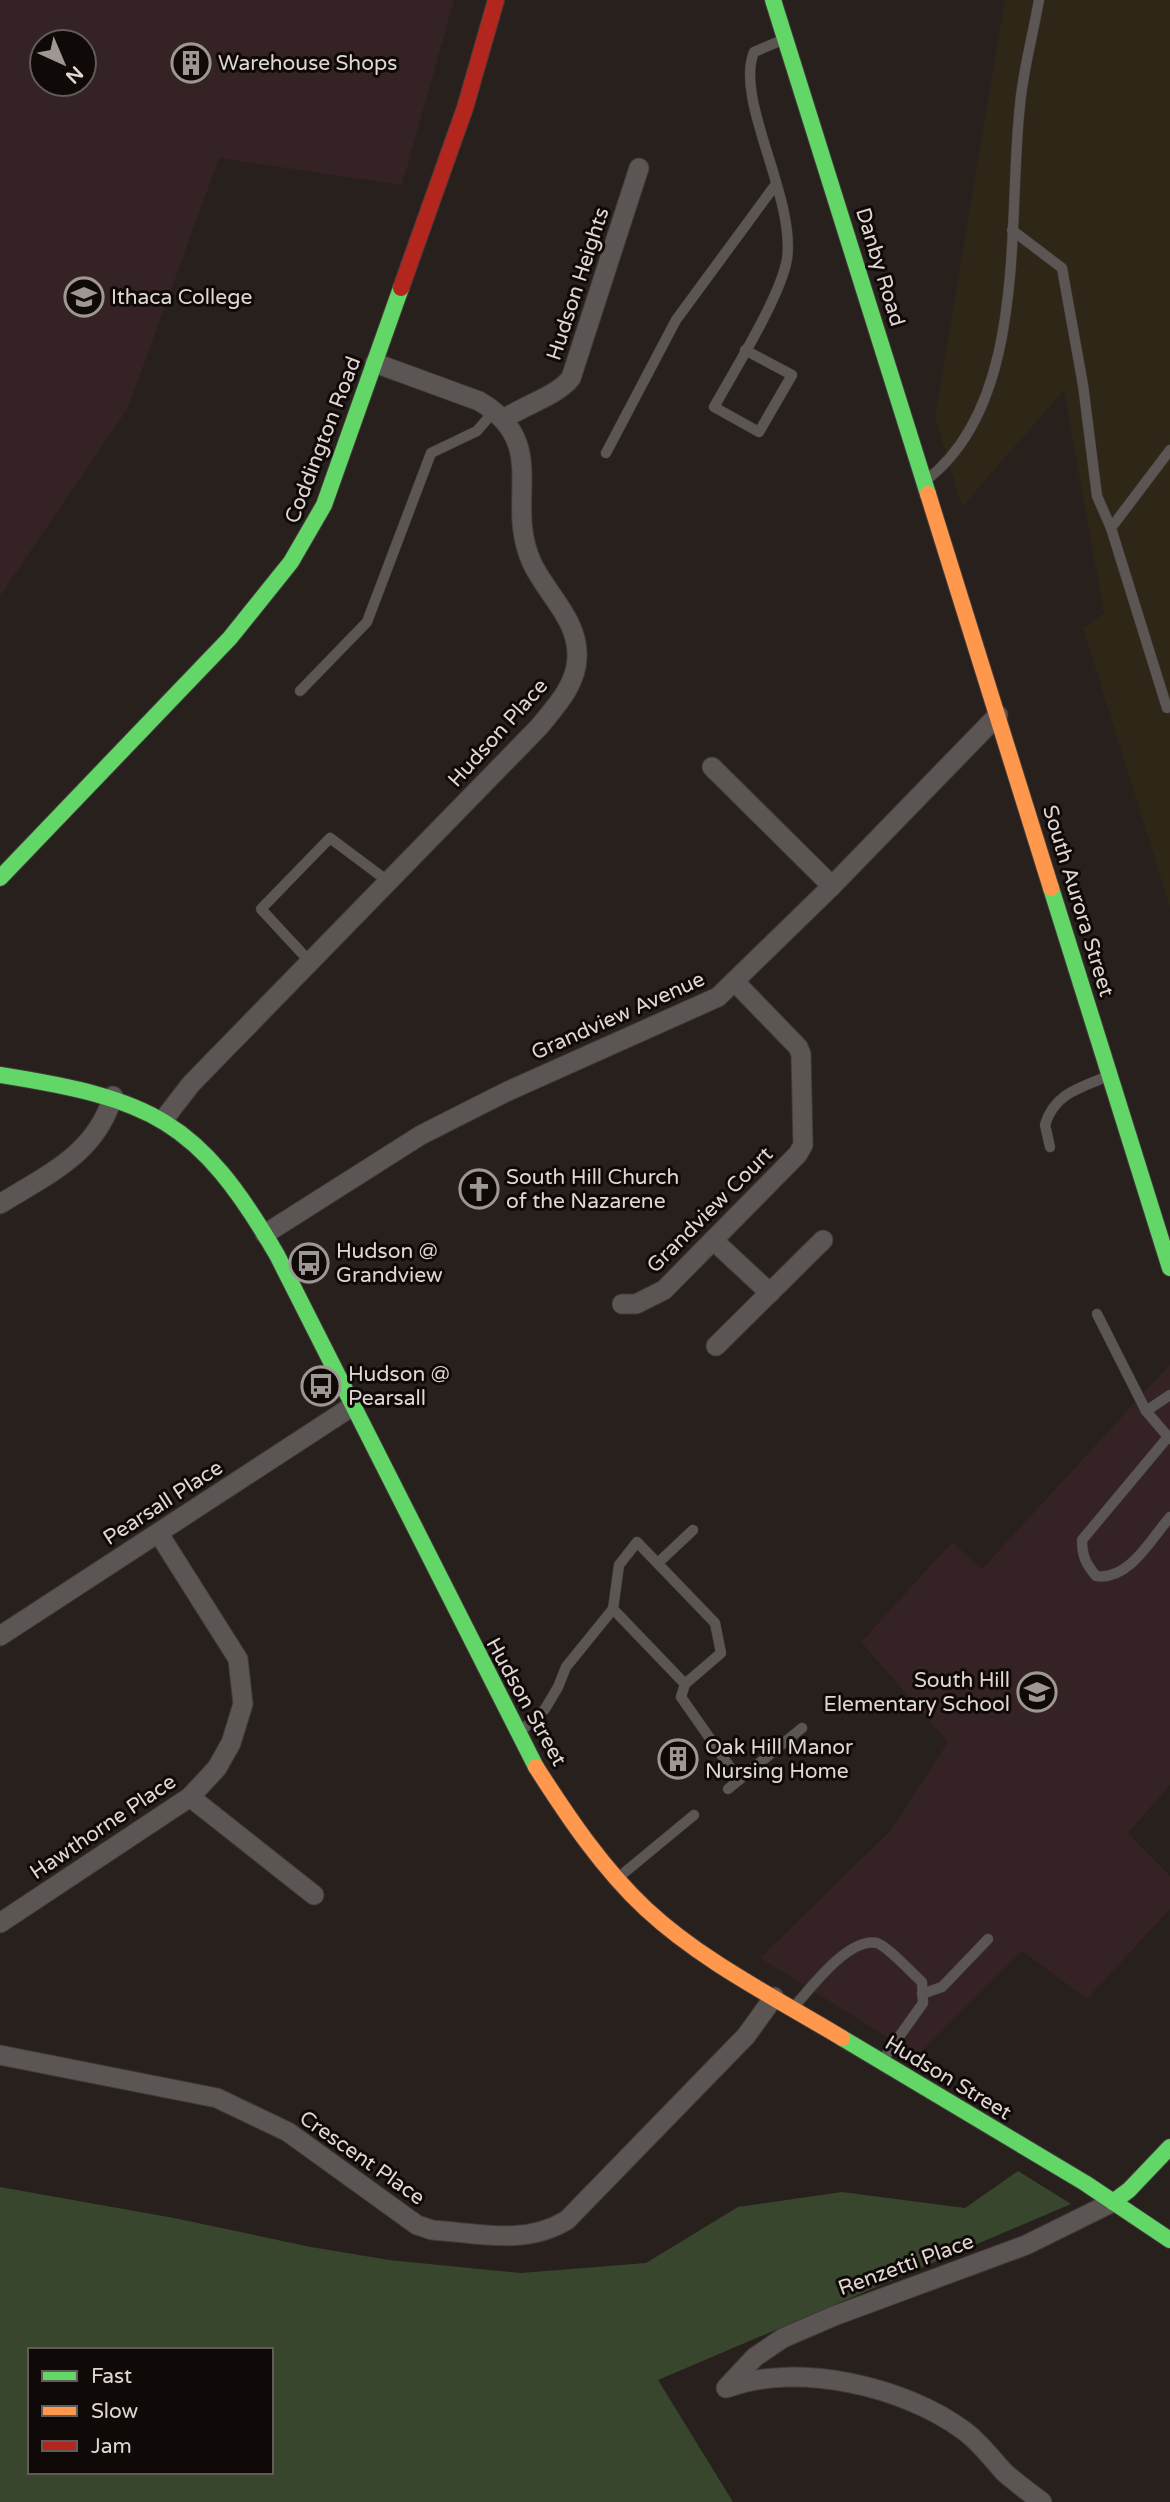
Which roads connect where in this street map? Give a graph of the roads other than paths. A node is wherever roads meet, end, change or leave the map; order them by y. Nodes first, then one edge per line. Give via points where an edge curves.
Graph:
1 (496, 0) edge
2 (773, 0) edge
3 (1039, 0) edge
4 (786, 38) junction
5 (639, 168) dead end
6 (776, 184) junction
7 (1012, 230) junction
8 (745, 350) junction
9 (375, 363) junction
10 (500, 414) junction
11 (1170, 450) edge
12 (606, 453) dead end
13 (923, 482) junction
14 (1111, 528) junction
15 (945, 548) joint
16 (300, 691) dead end
17 (1170, 706) edge
18 (998, 715) junction
19 (712, 767) dead end
20 (0, 878) edge
21 (390, 882) junction
22 (832, 886) junction
23 (311, 962) junction
24 (735, 982) junction
25 (0, 1075) edge
26 (1110, 1076) junction
27 (113, 1096) junction
28 (164, 1119) junction
29 (1050, 1147) dead end
30 (0, 1205) edge
31 (265, 1234) junction
32 (824, 1240) dead end
33 (713, 1241) junction
34 (1170, 1268) edge
35 (770, 1293) junction
36 (622, 1304) dead end
37 (1097, 1314) dead end
38 (716, 1346) dead end
39 (1170, 1395) edge
40 (351, 1407) junction
41 (1146, 1411) junction
42 (1169, 1438) edge
43 (1170, 1517) edge
44 (693, 1530) dead end
45 (159, 1534) junction
46 (659, 1562) junction
47 (613, 1609) junction
48 (0, 1636) edge
49 (685, 1684) junction
50 (802, 1728) dead end
51 (517, 1734) junction
52 (739, 1780) junction
53 (728, 1789) dead end
54 (190, 1797) junction
55 (694, 1815) dead end
56 (617, 1879) junction
57 (314, 1895) dead end
58 (0, 1923) edge
59 (988, 1939) dead end
60 (922, 1994) junction
61 (775, 1997) junction
62 (792, 2008) junction
63 (0, 2055) edge
64 (881, 2061) junction
65 (1170, 2147) edge
66 (1113, 2202) junction
67 (1170, 2240) edge
68 (1042, 2502) edge

1 - 9 street, Coddington Road via 465,108
2 - 4 street, Danby Road
3 - 7 lane via 1020,104
4 - 6 lane via 754,52 748,78
4 - 13 street, Danby Road
5 - 10 street, Hudson Heights via 571,378 564,387
6 - 8 lane via 788,226 787,260
6 - 12 lane via 676,320
7 - 13 lane via 999,360 954,454
7 - 14 lane via 1062,268 1097,496
8 - 8 lane via 714,407 760,432 792,375
9 - 10 street via 480,401
9 - 20 street, Coddington Road via 324,505 296,558 228,641
10 - 16 lane via 431,453 366,622
10 - 21 street, Hudson Place via 522,456 522,537 535,570 572,627 575,671 569,687 539,727
11 - 14 lane
13 - 15 street, Danby Road
14 - 17 lane via 1167,708
15 - 18 street, South Aurora Street
18 - 22 street, Grandview Avenue
18 - 26 street, South Aurora Street
19 - 22 street
21 - 23 street, Hudson Place
21 - 23 lane via 330,838 261,909
22 - 24 street, Grandview Avenue
23 - 28 street, Hudson Place via 191,1084
24 - 31 street, Grandview Avenue via 703,1006 506,1092 421,1135
24 - 33 street, Grandview Court via 798,1046 803,1145
25 - 27 street, Hudson Street
26 - 29 lane via 1065,1094 1057,1102 1045,1125
26 - 34 street, South Aurora Street
27 - 28 street, Hudson Street
27 - 30 street via 106,1118 88,1144
28 - 31 street, Hudson Street via 215,1161
31 - 40 street, Hudson Street
32 - 35 street
33 - 35 street
33 - 36 street, Grandview Court via 650,1299
35 - 38 street
37 - 41 lane
39 - 41 lane
40 - 45 street, Pearsall Place
40 - 51 street, Hudson Street
41 - 42 lane
42 - 43 lane via 1082,1540 1087,1565 1096,1576 1123,1571
44 - 46 lane
45 - 48 street, Pearsall Place
45 - 54 street, Hawthorne Place via 228,1641 242,1679 243,1704 231,1743 217,1768
46 - 47 lane via 637,1542 619,1565
46 - 49 lane via 715,1623 721,1653
47 - 49 lane
47 - 51 lane via 566,1667 545,1709
49 - 52 lane via 681,1698
50 - 52 lane
51 - 56 street, Hudson Street via 559,1803
52 - 53 lane
54 - 57 street
54 - 58 street, Hawthorne Place
55 - 56 lane
56 - 61 street, Hudson Street via 678,1936
59 - 60 lane via 942,1987
60 - 62 lane via 922,1982 879,1944 864,1943 833,1964
60 - 64 lane via 923,2003 910,2025
61 - 62 street, Hudson Street
61 - 63 street, Crescent Place via 746,2036 567,2220 530,2237 417,2225 288,2132 217,2098
62 - 64 street, Hudson Street
64 - 66 street, Hudson Street
65 - 66 street
66 - 67 street, Hudson Street
66 - 68 street, Renzetti Place via 1026,2245 783,2338 755,2357 726,2388 760,2378 792,2378 864,2385 911,2400 966,2431

